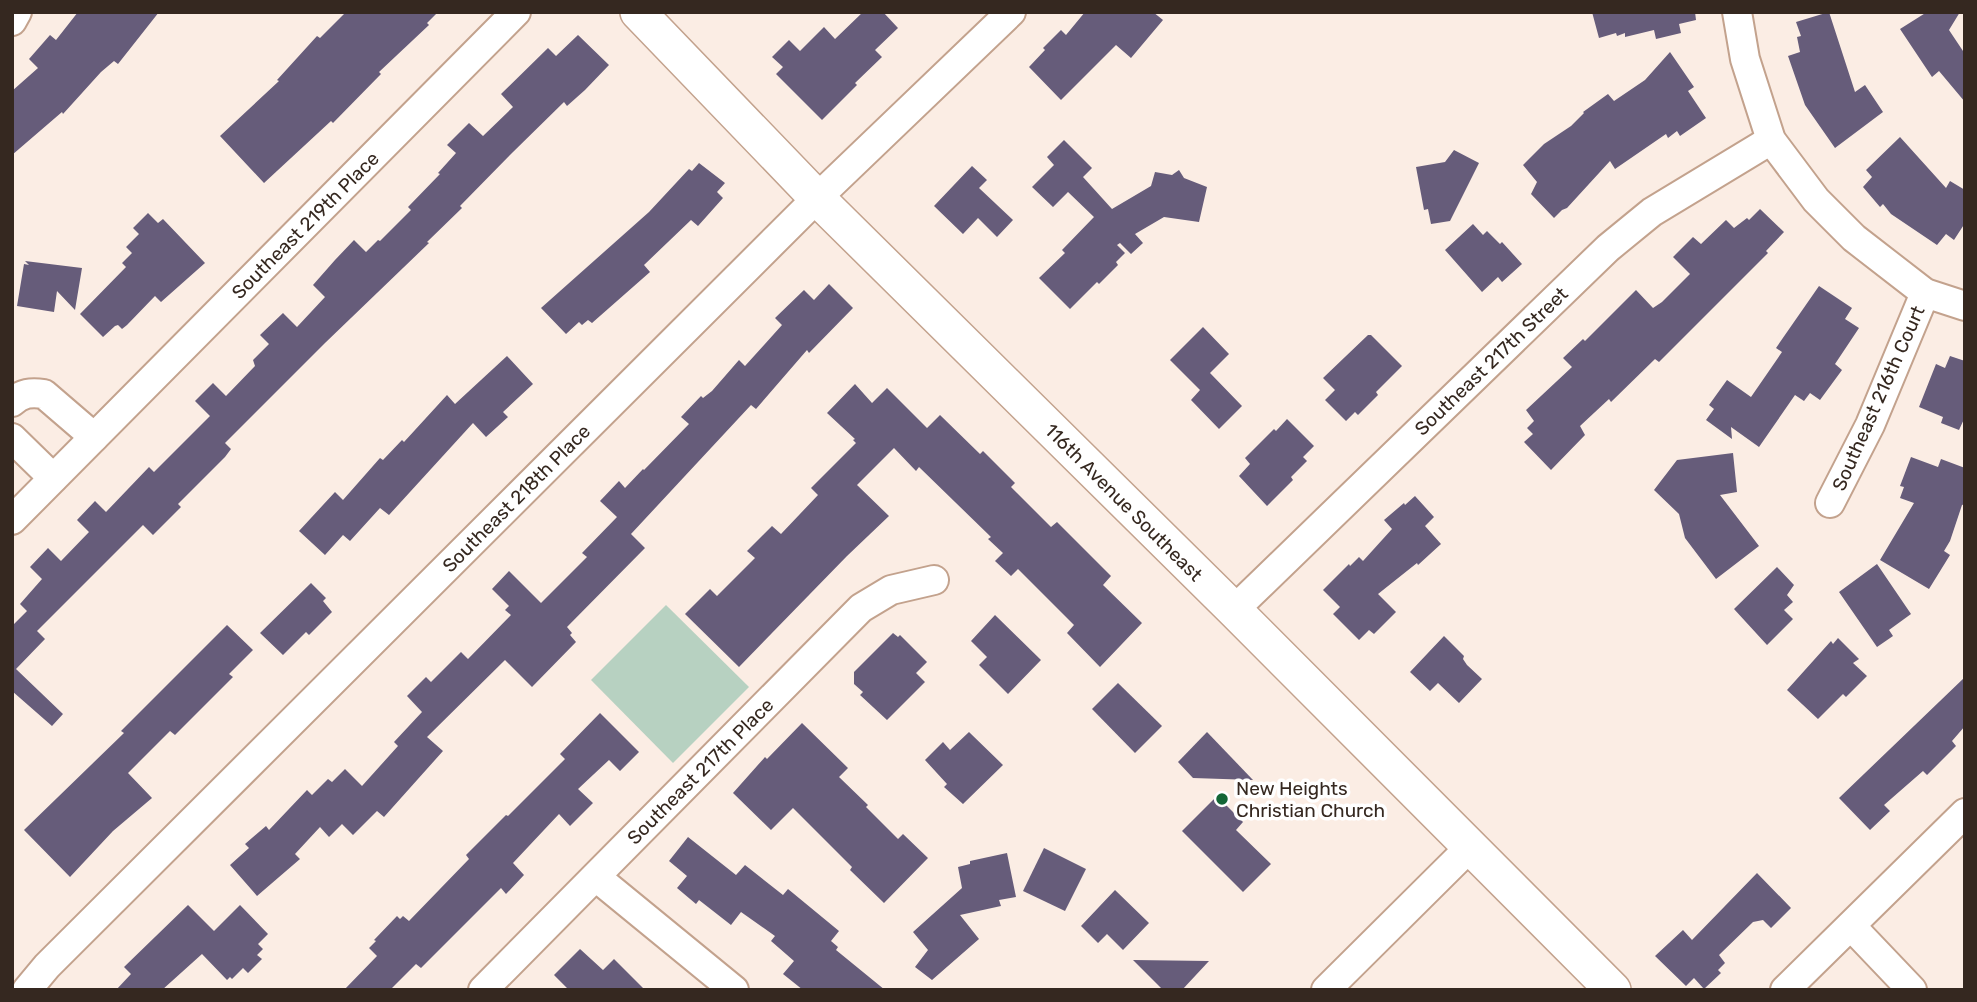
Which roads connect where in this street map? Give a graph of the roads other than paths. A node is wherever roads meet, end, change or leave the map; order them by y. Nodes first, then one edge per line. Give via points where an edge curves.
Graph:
1 (17, 12) edge
2 (516, 12) edge
3 (638, 12) edge
4 (1011, 12) edge
5 (1737, 12) edge
6 (12, 21) edge
7 (1771, 140) junction
8 (817, 198) junction
9 (1925, 293) junction
10 (1965, 306) edge
11 (12, 402) edge
12 (94, 437) junction
13 (12, 438) edge
14 (53, 478) junction
15 (1830, 503) dead end
16 (12, 520) edge
17 (934, 580) dead end
18 (1234, 610) junction
19 (1965, 813) edge
20 (1470, 847) junction
21 (596, 877) junction
22 (1851, 926) junction
23 (27, 990) edge
24 (483, 990) edge
25 (734, 990) edge
26 (1326, 990) edge
27 (1613, 990) edge
28 (1785, 990) edge
29 (1912, 990) edge

1 - 6 street
2 - 12 street, Southeast 219th Place
3 - 8 main road, 116th Avenue Southeast
4 - 8 street, Southeast 218th Place
5 - 7 street via 1745,59
7 - 9 street via 1816,200 1854,238
7 - 18 street, Southeast 217th Street via 1652,212 1608,248
8 - 18 main road, 116th Avenue Southeast
8 - 23 street, Southeast 218th Place
9 - 10 street
9 - 15 street, Southeast 216th Court via 1870,425
11 - 12 street via 22,394 44,394
12 - 14 street, Southeast 219th Place
13 - 14 street
14 - 16 street, Southeast 219th Place
17 - 21 street, Southeast 217th Place via 891,590 861,608
18 - 20 main road, 116th Avenue Southeast
19 - 22 street
20 - 26 street
20 - 27 main road, 116th Avenue Southeast
21 - 24 street, Southeast 217th Place
21 - 25 street
22 - 28 street
22 - 29 street

